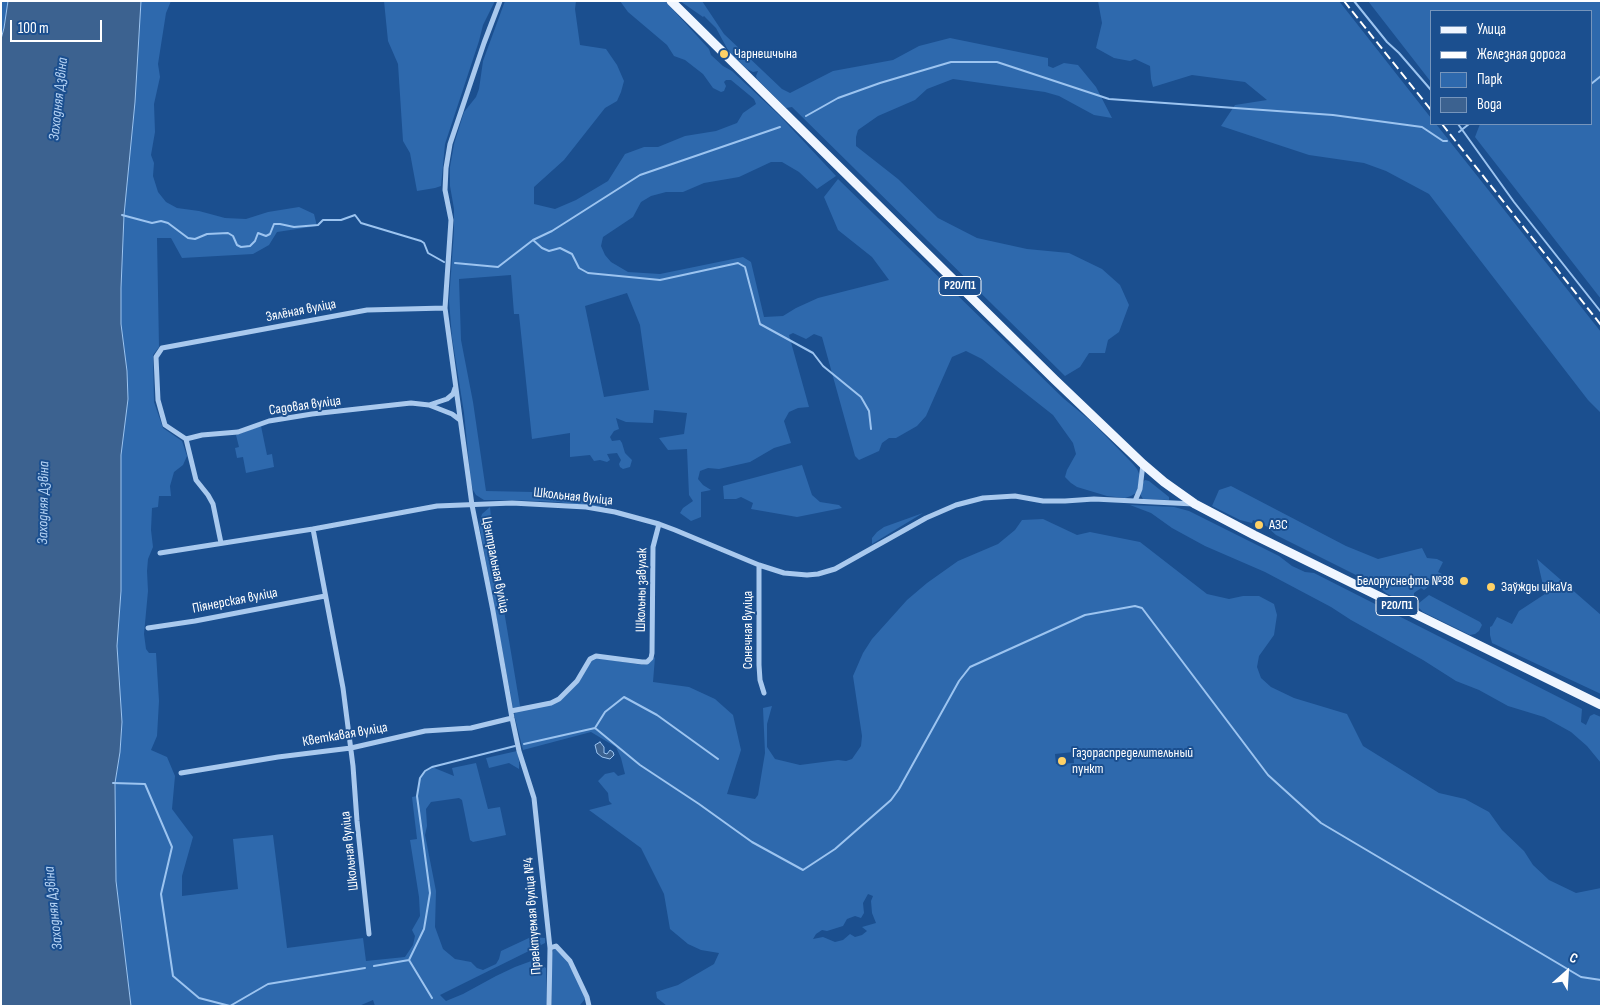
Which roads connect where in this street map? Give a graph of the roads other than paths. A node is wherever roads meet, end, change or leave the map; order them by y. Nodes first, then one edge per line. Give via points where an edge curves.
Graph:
1 (500, 1) edge
2 (671, 1) edge
3 (446, 308) junction
4 (455, 387) junction
5 (428, 404) junction
6 (460, 420) junction
7 (186, 439) junction
8 (1143, 464) junction
9 (1135, 501) junction
10 (1195, 504) junction
11 (472, 505) junction
12 (659, 524) junction
13 (313, 529) junction
14 (221, 543) junction
15 (160, 554) dead end
16 (759, 566) junction
17 (325, 596) junction
18 (148, 628) dead end
19 (764, 693) dead end
20 (1601, 705) edge
21 (510, 711) junction
22 (512, 718) junction
23 (351, 748) junction
24 (181, 773) dead end
25 (537, 825) joint
26 (369, 934) dead end
27 (550, 948) junction
28 (550, 1006) edge
29 (589, 1006) edge

1 - 3 street, Цэнтральная вуліца via 450,144 445,190 451,220
2 - 8 main road, Р20/П1
3 - 4 street, Цэнтральная вуліца
3 - 7 street, Зялёная вуліца via 367,310 162,348 156,357 158,400 165,425
4 - 5 street, Садовая вуліца via 447,399
4 - 6 street, Цэнтральная вуліца
5 - 6 street, Садовая вуліца
5 - 7 street, Садовая вуліца via 312,414 269,421 238,432
6 - 11 street, Цэнтральная вуліца
7 - 14 street via 196,480 213,504
8 - 9 street
8 - 10 main road, Р20/П1
9 - 10 street, Школьная вуліца
9 - 16 street, Школьная вуліца via 1043,501 1015,496 983,498 926,518 835,569 818,574 784,573
10 - 20 main road, Р20/П1
11 - 12 street, Школьная вуліца via 512,503 586,507
11 - 13 street, Школьная вуліца via 438,506
11 - 21 street, Цэнтральная вуліца
12 - 16 street, Школьная вуліца
12 - 21 street, Школьны завулак via 653,547 652,653 648,662 590,658 577,681 559,699
13 - 14 street, Школьная вуліца
13 - 17 street, Школьная вуліца
14 - 15 street, Школьная вуліца
16 - 19 street, Сонечная вуліца via 759,665
17 - 18 street, Піянерская вуліца
17 - 23 street, Школьная вуліца
21 - 22 street, Цэнтральная вуліца
22 - 23 street, Кветкавая вуліца via 471,728 425,731
22 - 25 street, Цэнтральная вуліца via 534,798
23 - 24 street, Кветкавая вуліца
23 - 26 street, Школьная вуліца
25 - 27 street, Праектуемая вуліца №4
27 - 28 street, Праектуемая вуліца №4
27 - 29 street via 556,946 570,961

